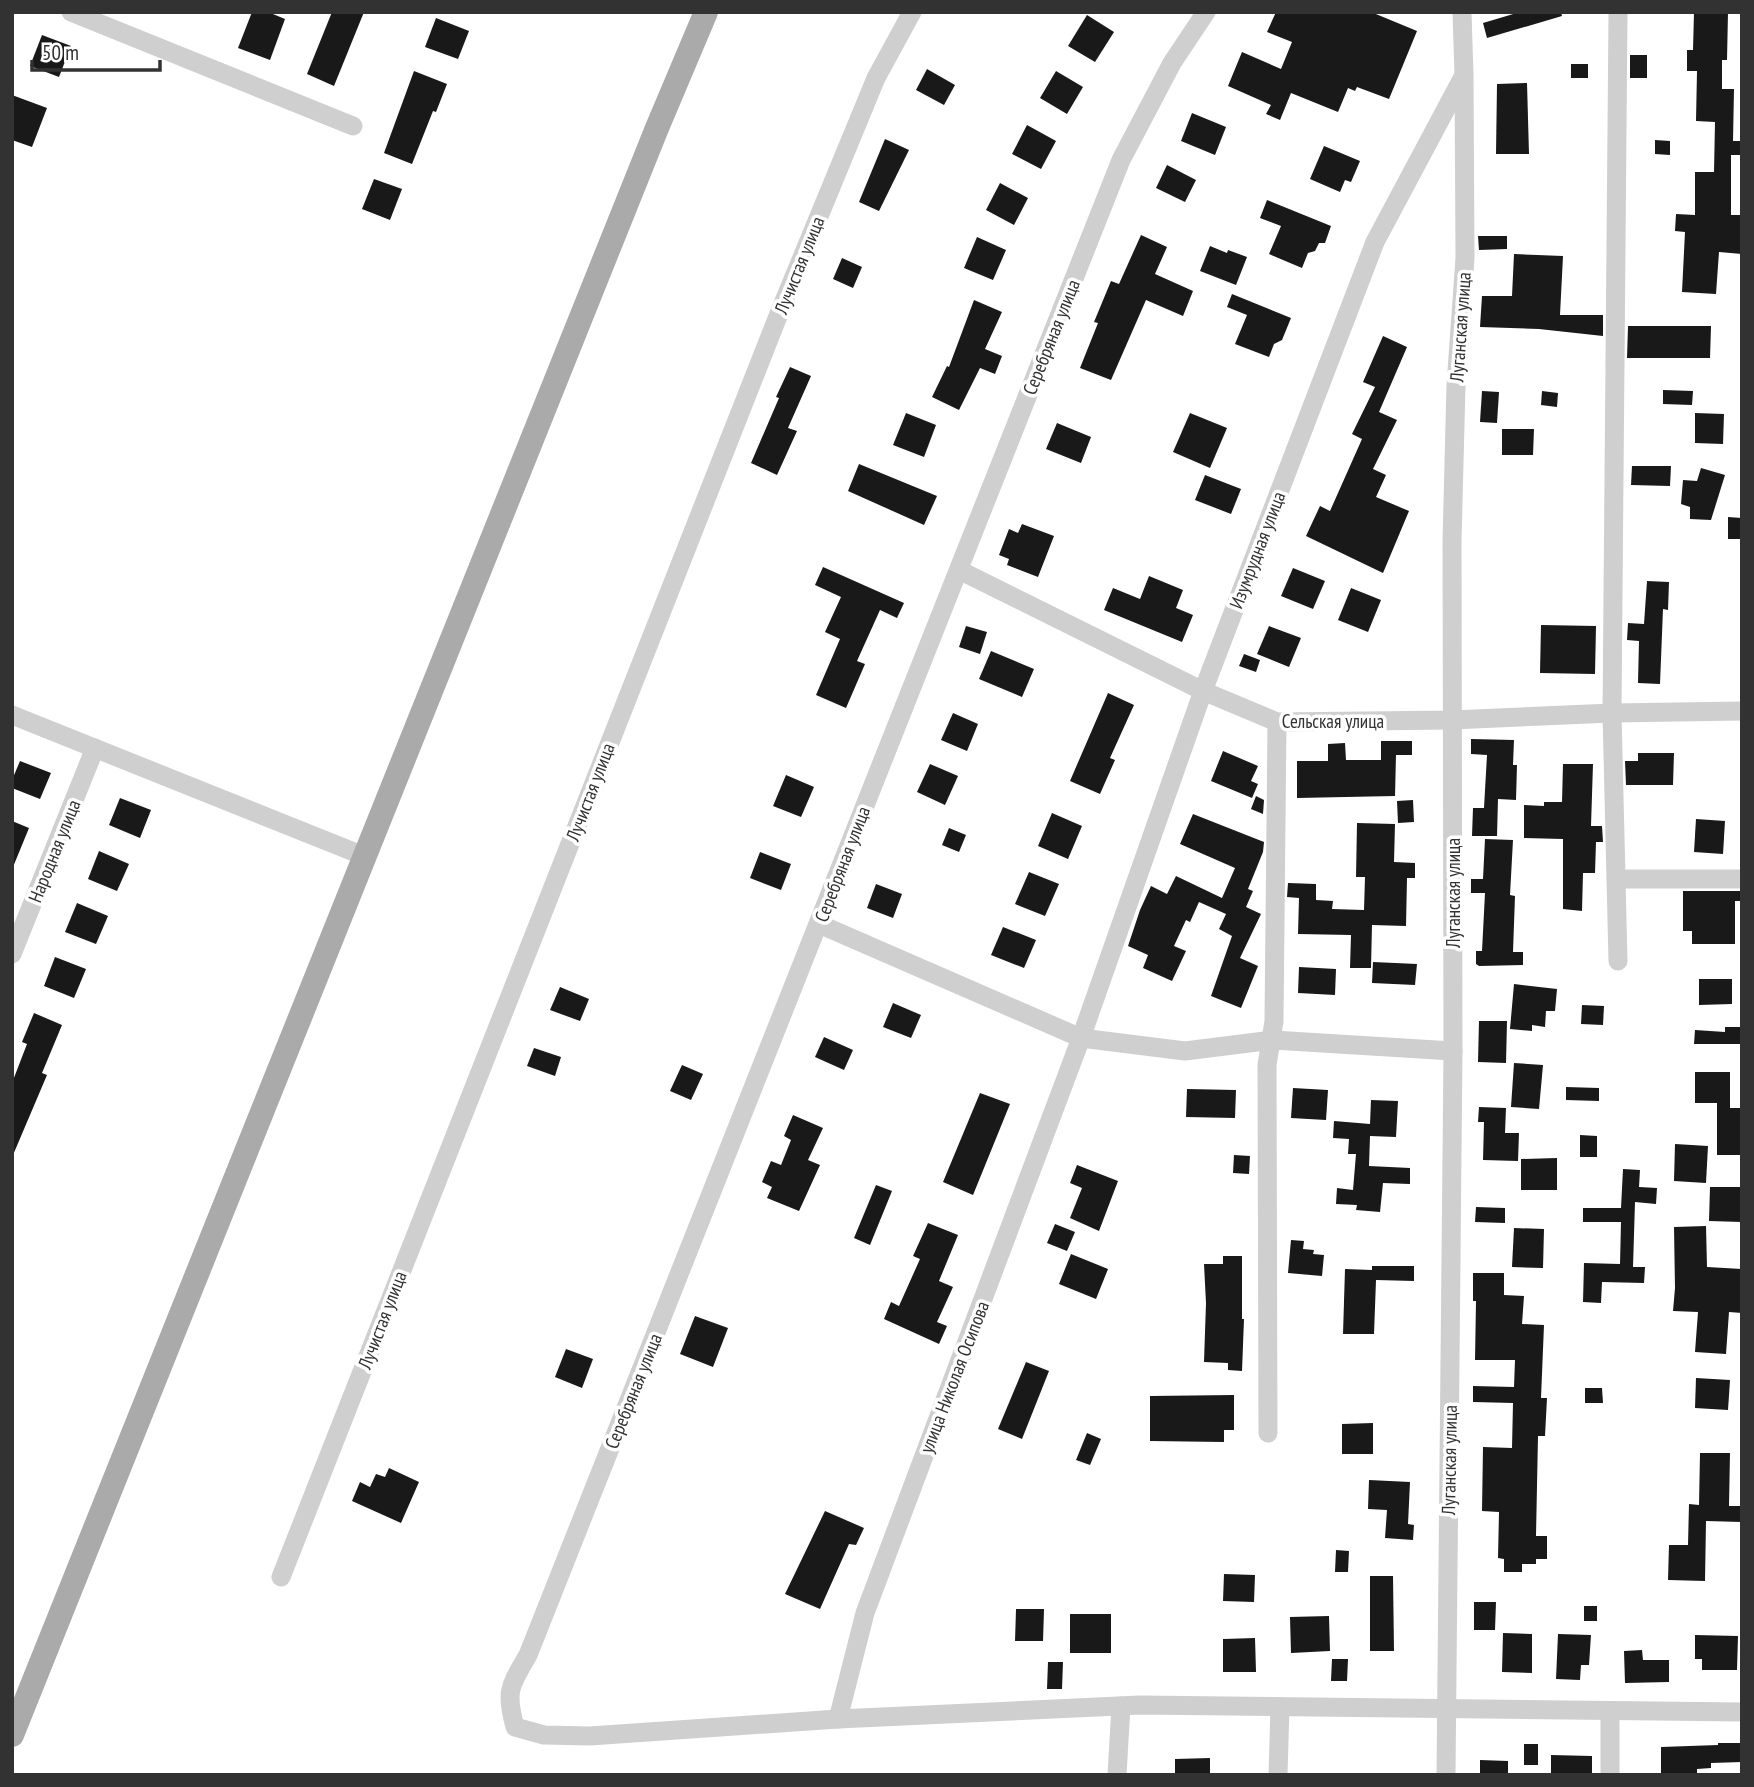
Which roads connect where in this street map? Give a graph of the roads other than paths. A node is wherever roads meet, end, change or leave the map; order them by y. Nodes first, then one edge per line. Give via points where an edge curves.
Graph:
1 (71, 12) edge
2 (706, 12) edge
3 (912, 12) edge
4 (1206, 12) edge
5 (1462, 12) edge
6 (1618, 12) edge
7 (1464, 75) junction
8 (353, 126) dead end
9 (958, 570) junction
10 (1203, 691) junction
11 (1742, 711) edge
12 (1612, 713) junction
13 (12, 715) edge
14 (1452, 720) junction
15 (1277, 722) junction
16 (95, 748) junction
17 (364, 856) junction
18 (1616, 879) junction
19 (1742, 879) edge
20 (819, 924) junction
21 (12, 954) edge
22 (1618, 961) dead end
23 (1081, 1038) junction
24 (1273, 1040) junction
25 (1453, 1051) junction
26 (1268, 1433) dead end
27 (281, 1577) dead end
28 (1121, 1706) junction
29 (1279, 1707) junction
30 (1446, 1710) junction
31 (1610, 1711) junction
32 (1742, 1712) edge
33 (838, 1719) junction
34 (12, 1735) edge
35 (1117, 1775) edge
36 (1278, 1775) edge
37 (1446, 1775) edge
38 (1610, 1775) edge

1 - 8 street
2 - 17 main road
3 - 27 street, Лучистая улица via 876,78 776,319
4 - 9 street, Серебряная улица via 1172,63 1121,160
5 - 7 street, Луганская улица
6 - 12 street
7 - 10 street, Изумрудная улица via 1375,242
7 - 14 street, Луганская улица via 1465,258 1456,385
9 - 10 street, Сельская улица
9 - 20 street, Серебряная улица
10 - 15 street, Сельская улица
10 - 23 street, Изумрудная улица
11 - 12 street, Сельская улица
12 - 14 street, Сельская улица
12 - 18 street
13 - 16 street
14 - 15 street, Сельская улица
14 - 25 street, Луганская улица
15 - 24 street
16 - 17 street
16 - 21 street, Народная улица
17 - 34 main road
18 - 19 street
18 - 22 street
20 - 23 street
20 - 33 street, Серебряная улица via 528,1655 510,1686 509,1706 515,1727 544,1735
23 - 24 street via 1185,1051
23 - 33 street, улица Николая Осипова via 865,1613
24 - 25 street
24 - 26 street via 1267,1065
25 - 30 street, Луганская улица
28 - 29 street
28 - 33 street
28 - 35 street
29 - 30 street
29 - 36 street
30 - 31 street
30 - 37 street, Луганская улица
31 - 32 street
31 - 38 street

